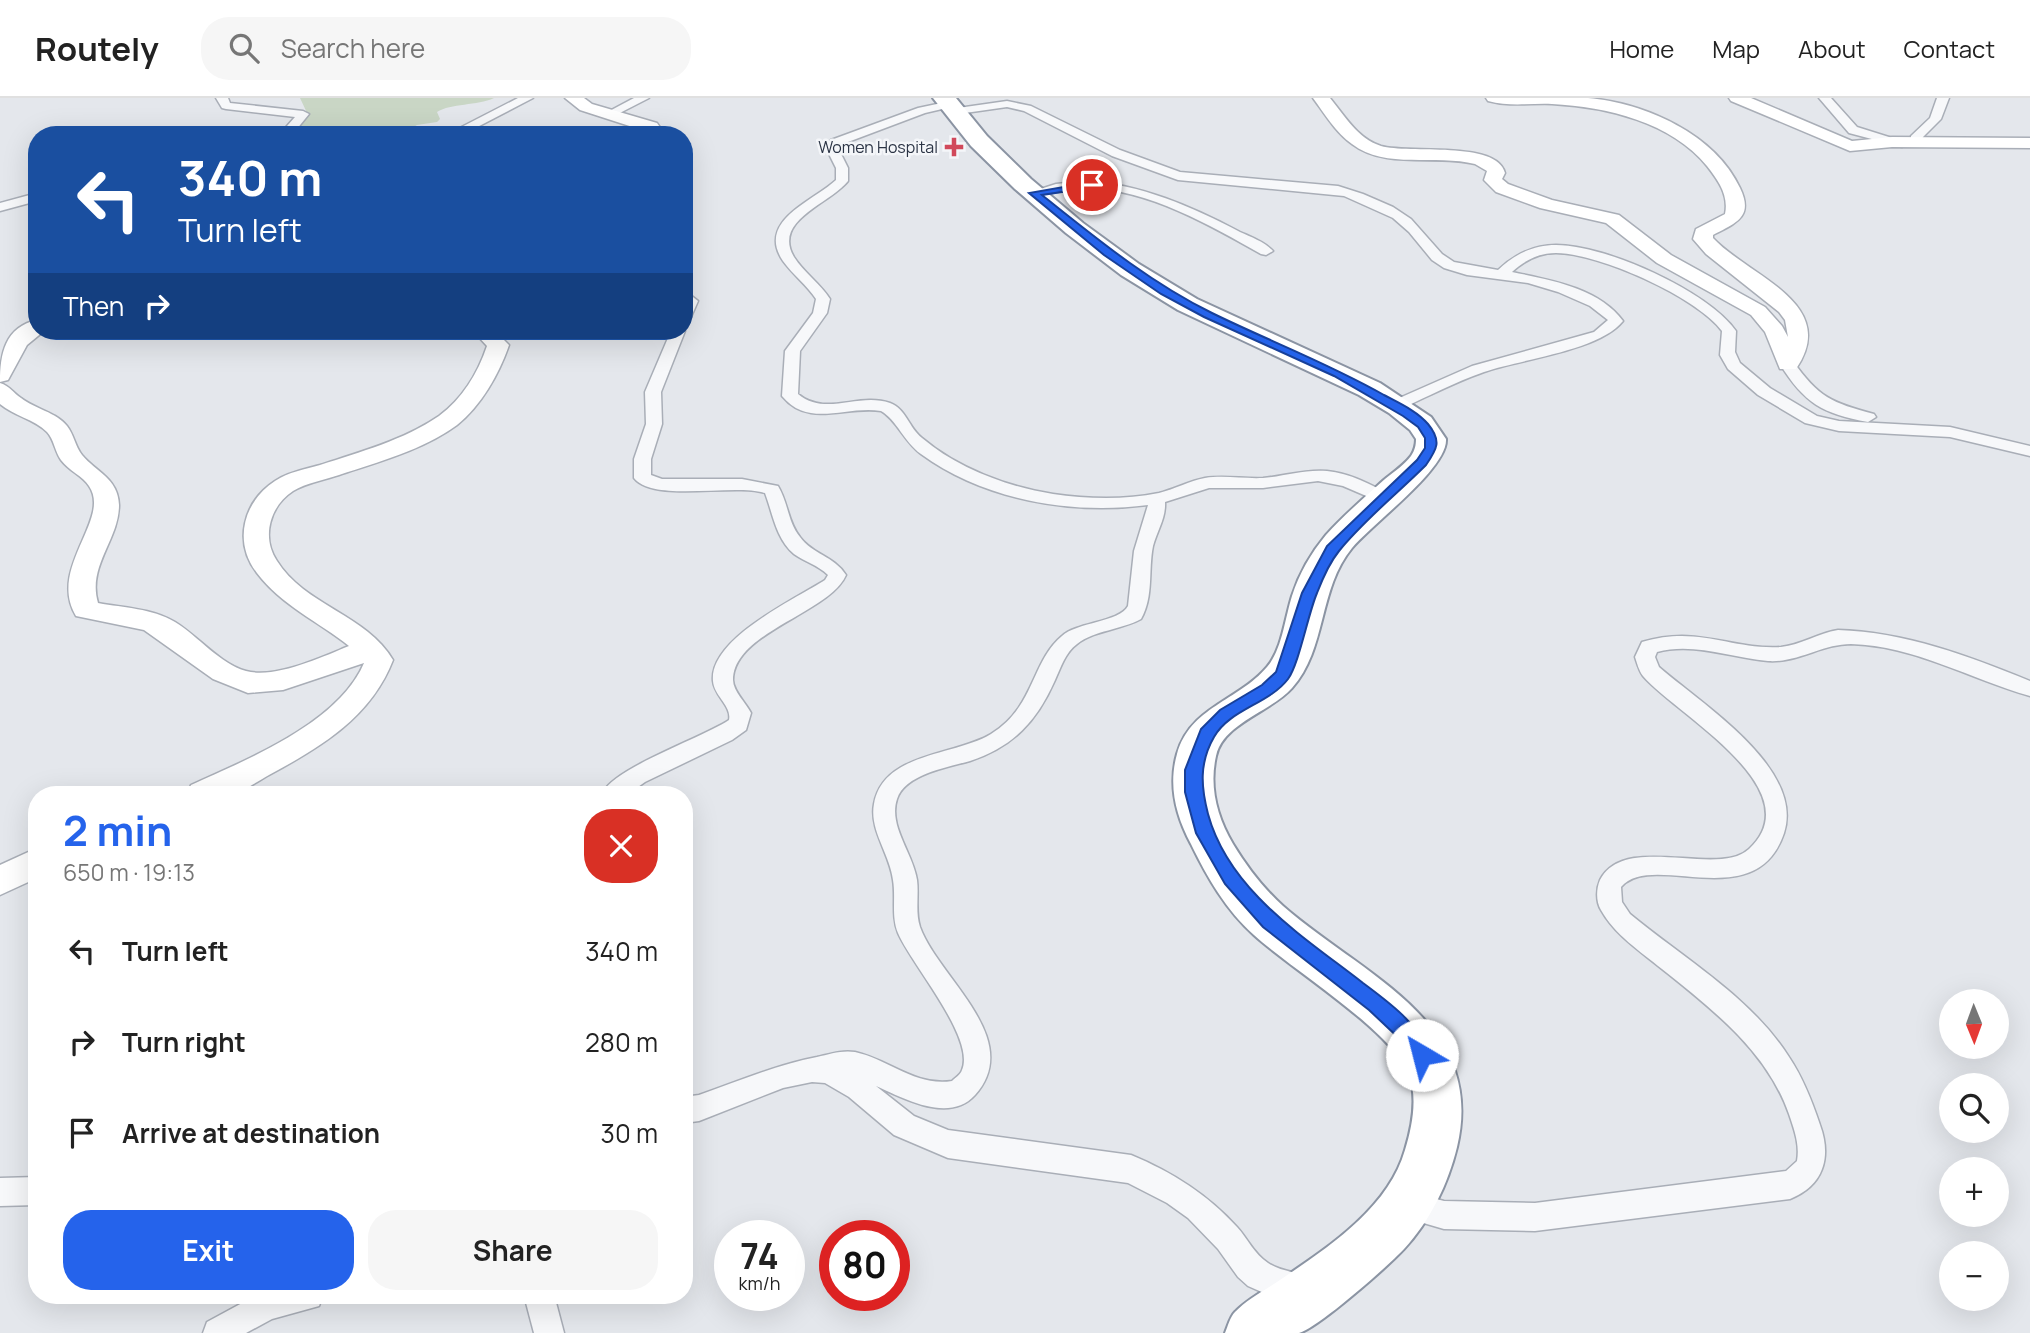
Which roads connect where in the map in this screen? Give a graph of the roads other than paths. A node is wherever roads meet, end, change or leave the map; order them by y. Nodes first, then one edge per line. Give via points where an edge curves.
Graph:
1 (222, 98) edge
2 (527, 98) edge
3 (573, 98) edge
4 (643, 98) edge
5 (1321, 98) edge
6 (1494, 98) edge
7 (1737, 98) edge
8 (1825, 98) edge
9 (1943, 98) edge
10 (950, 104) edge
11 (608, 115) junction
12 (293, 126) edge
13 (470, 126) edge
14 (647, 126) edge
15 (1908, 143) junction
16 (2030, 143) edge
17 (1034, 193) junction
18 (28, 199) edge
19 (0, 207) edge
20 (1266, 251) dead end
21 (1502, 274) junction
22 (28, 334) edge
23 (493, 340) edge
24 (675, 340) edge
25 (1788, 364) junction
26 (0, 375) edge
27 (0, 390) edge
28 (1394, 405) junction
29 (1983, 438) junction
30 (2030, 452) edge
31 (1156, 499) junction
32 (1385, 499) junction
33 (372, 649) junction
34 (2030, 689) edge
35 (219, 786) edge
36 (624, 786) edge
37 (28, 867) edge
38 (0, 881) edge
39 (814, 1070) junction
40 (693, 1109) edge
41 (28, 1191) edge
42 (0, 1192) edge
43 (1406, 1205) junction
44 (1312, 1291) junction
45 (269, 1304) edge
46 (542, 1304) edge
47 (218, 1333) edge
48 (549, 1333) edge
49 (1253, 1333) edge

1 - 12 street via 226,106 303,114
2 - 13 street
3 - 11 street
4 - 11 street
5 - 25 street via 1348,132 1370,148 1478,160 1495,168 1493,180 1502,188 1612,219 1664,259 1758,311 1775,330
6 - 25 street via 1552,99 1618,110 1670,129 1708,156 1729,182 1735,207 1730,219 1708,228 1703,239 1794,317 1800,332
7 - 15 street via 1850,146
8 - 15 street via 1853,130
9 - 15 street via 1935,119
10 - 17 highway via 979,141
10 - 21 street via 1021,106 1116,153 1178,176 1360,196 1398,216 1441,262 1457,269
10 - 31 street via 835,143 832,148 842,168 842,181 803,209 782,233 780,241 788,260 823,299 820,317 791,352 790,396 809,409 884,407 900,417 908,434 923,448 1022,493 1074,502
11 - 14 street
15 - 16 street
17 - 20 street via 1092,185 1123,191 1206,219
17 - 28 highway via 1107,253 1165,292 1301,354
18 - 19 street
21 - 28 street via 1568,291 1597,304 1616,321 1599,335 1478,369
21 - 29 street via 1517,259 1541,250 1595,254 1713,312 1729,331 1727,350 1734,365 1807,418 1830,425
22 - 26 street via 18,342
23 - 33 street via 498,345 496,352 452,417 396,445 287,484 273,493 257,519 254,537 265,565 321,615
24 - 36 street via 651,402 654,425 641,470 646,484 763,485 772,490 797,547 832,566 837,575 833,584 763,628 725,664 723,678 741,713 739,724 646,770
25 - 29 street via 1807,392 1834,410
27 - 33 street via 32,416 54,425 73,460 99,481 105,493 106,508 81,576 80,596 86,609 152,622 234,678 252,684 276,681
28 - 32 highway via 1422,425 1432,448
29 - 30 street
31 - 32 street via 1211,483 1263,483 1311,475 1342,480
31 - 39 street via 1157,515 1142,557 1134,614 1115,625 1072,637 1054,661 1035,703 1011,732 972,753 897,778 886,796 884,822 903,869 909,931 976,1043 979,1057 970,1082 949,1096 913,1088 855,1065
32 - 43 highway via 1332,550 1320,569 1283,675 1226,714 1207,733 1193,770 1193,792 1204,833 1231,879 1270,922 1411,1036 1434,1074 1439,1115 1430,1160
33 - 35 street via 379,660 377,671 356,701 263,766
34 - 43 street via 1899,645 1858,637 1835,637 1796,653 1673,641 1649,647 1645,657 1650,671 1753,763 1770,786 1777,811 1774,835 1759,854 1738,866 1635,868 1617,874 1609,886 1610,904 1646,943 1730,1006 1772,1052 1801,1101 1812,1144 1811,1165 1804,1177 1790,1185 1535,1217 1444,1215
37 - 38 street
39 - 40 street
39 - 44 street via 849,1080 899,1123 948,1144 1131,1169 1198,1208 1259,1275
41 - 42 street
43 - 44 highway via 1365,1250
44 - 49 highway
45 - 47 street
46 - 48 street

